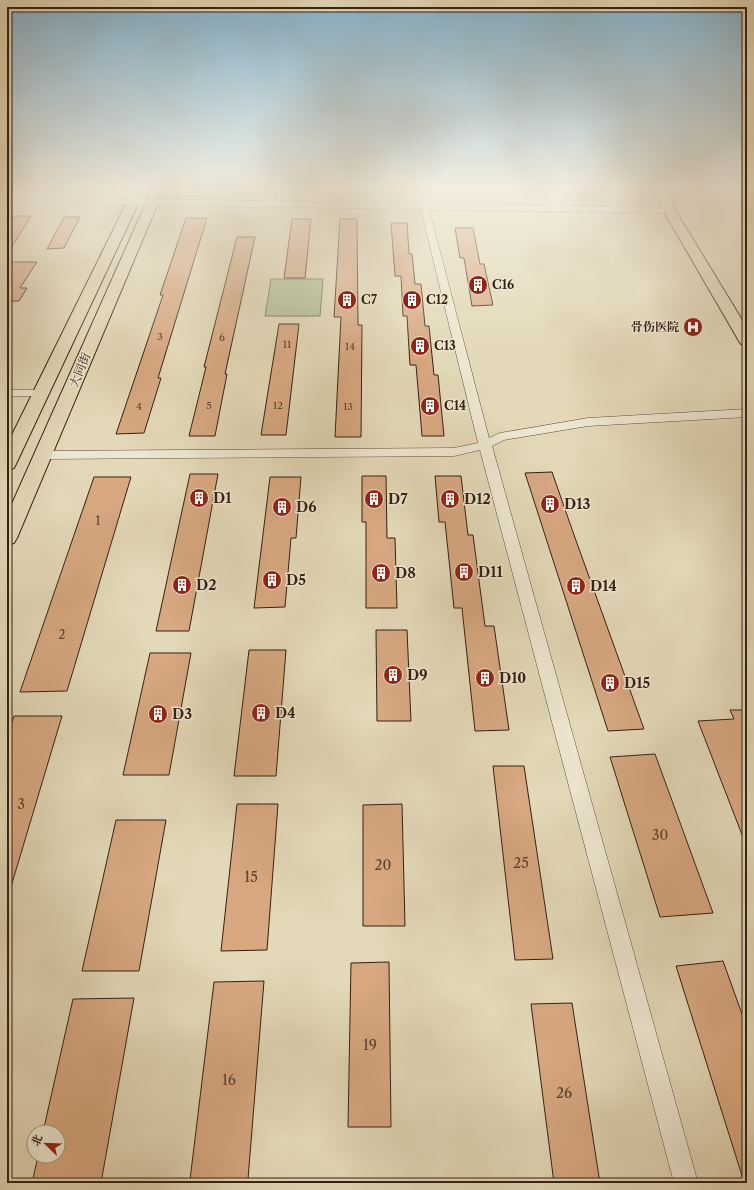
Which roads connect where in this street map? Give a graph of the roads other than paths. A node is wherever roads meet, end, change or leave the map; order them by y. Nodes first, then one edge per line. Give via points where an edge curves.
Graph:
1 (111, 244) edge
2 (133, 244) edge
3 (434, 244) edge
4 (689, 244) edge
5 (747, 340) edge
6 (7, 393) edge
7 (40, 393) junction
8 (747, 413) edge
9 (485, 445) junction
10 (43, 455) junction
11 (7, 464) edge
12 (7, 538) edge
13 (686, 1183) edge

1 - 7 main road, 大同街
2 - 10 main road, 大同街
3 - 9 street
4 - 5 main road
6 - 7 street
7 - 11 main road, 大同街
8 - 9 street via 588,422 500,437
9 - 10 street via 454,452
9 - 13 street
10 - 12 main road, 大同街

